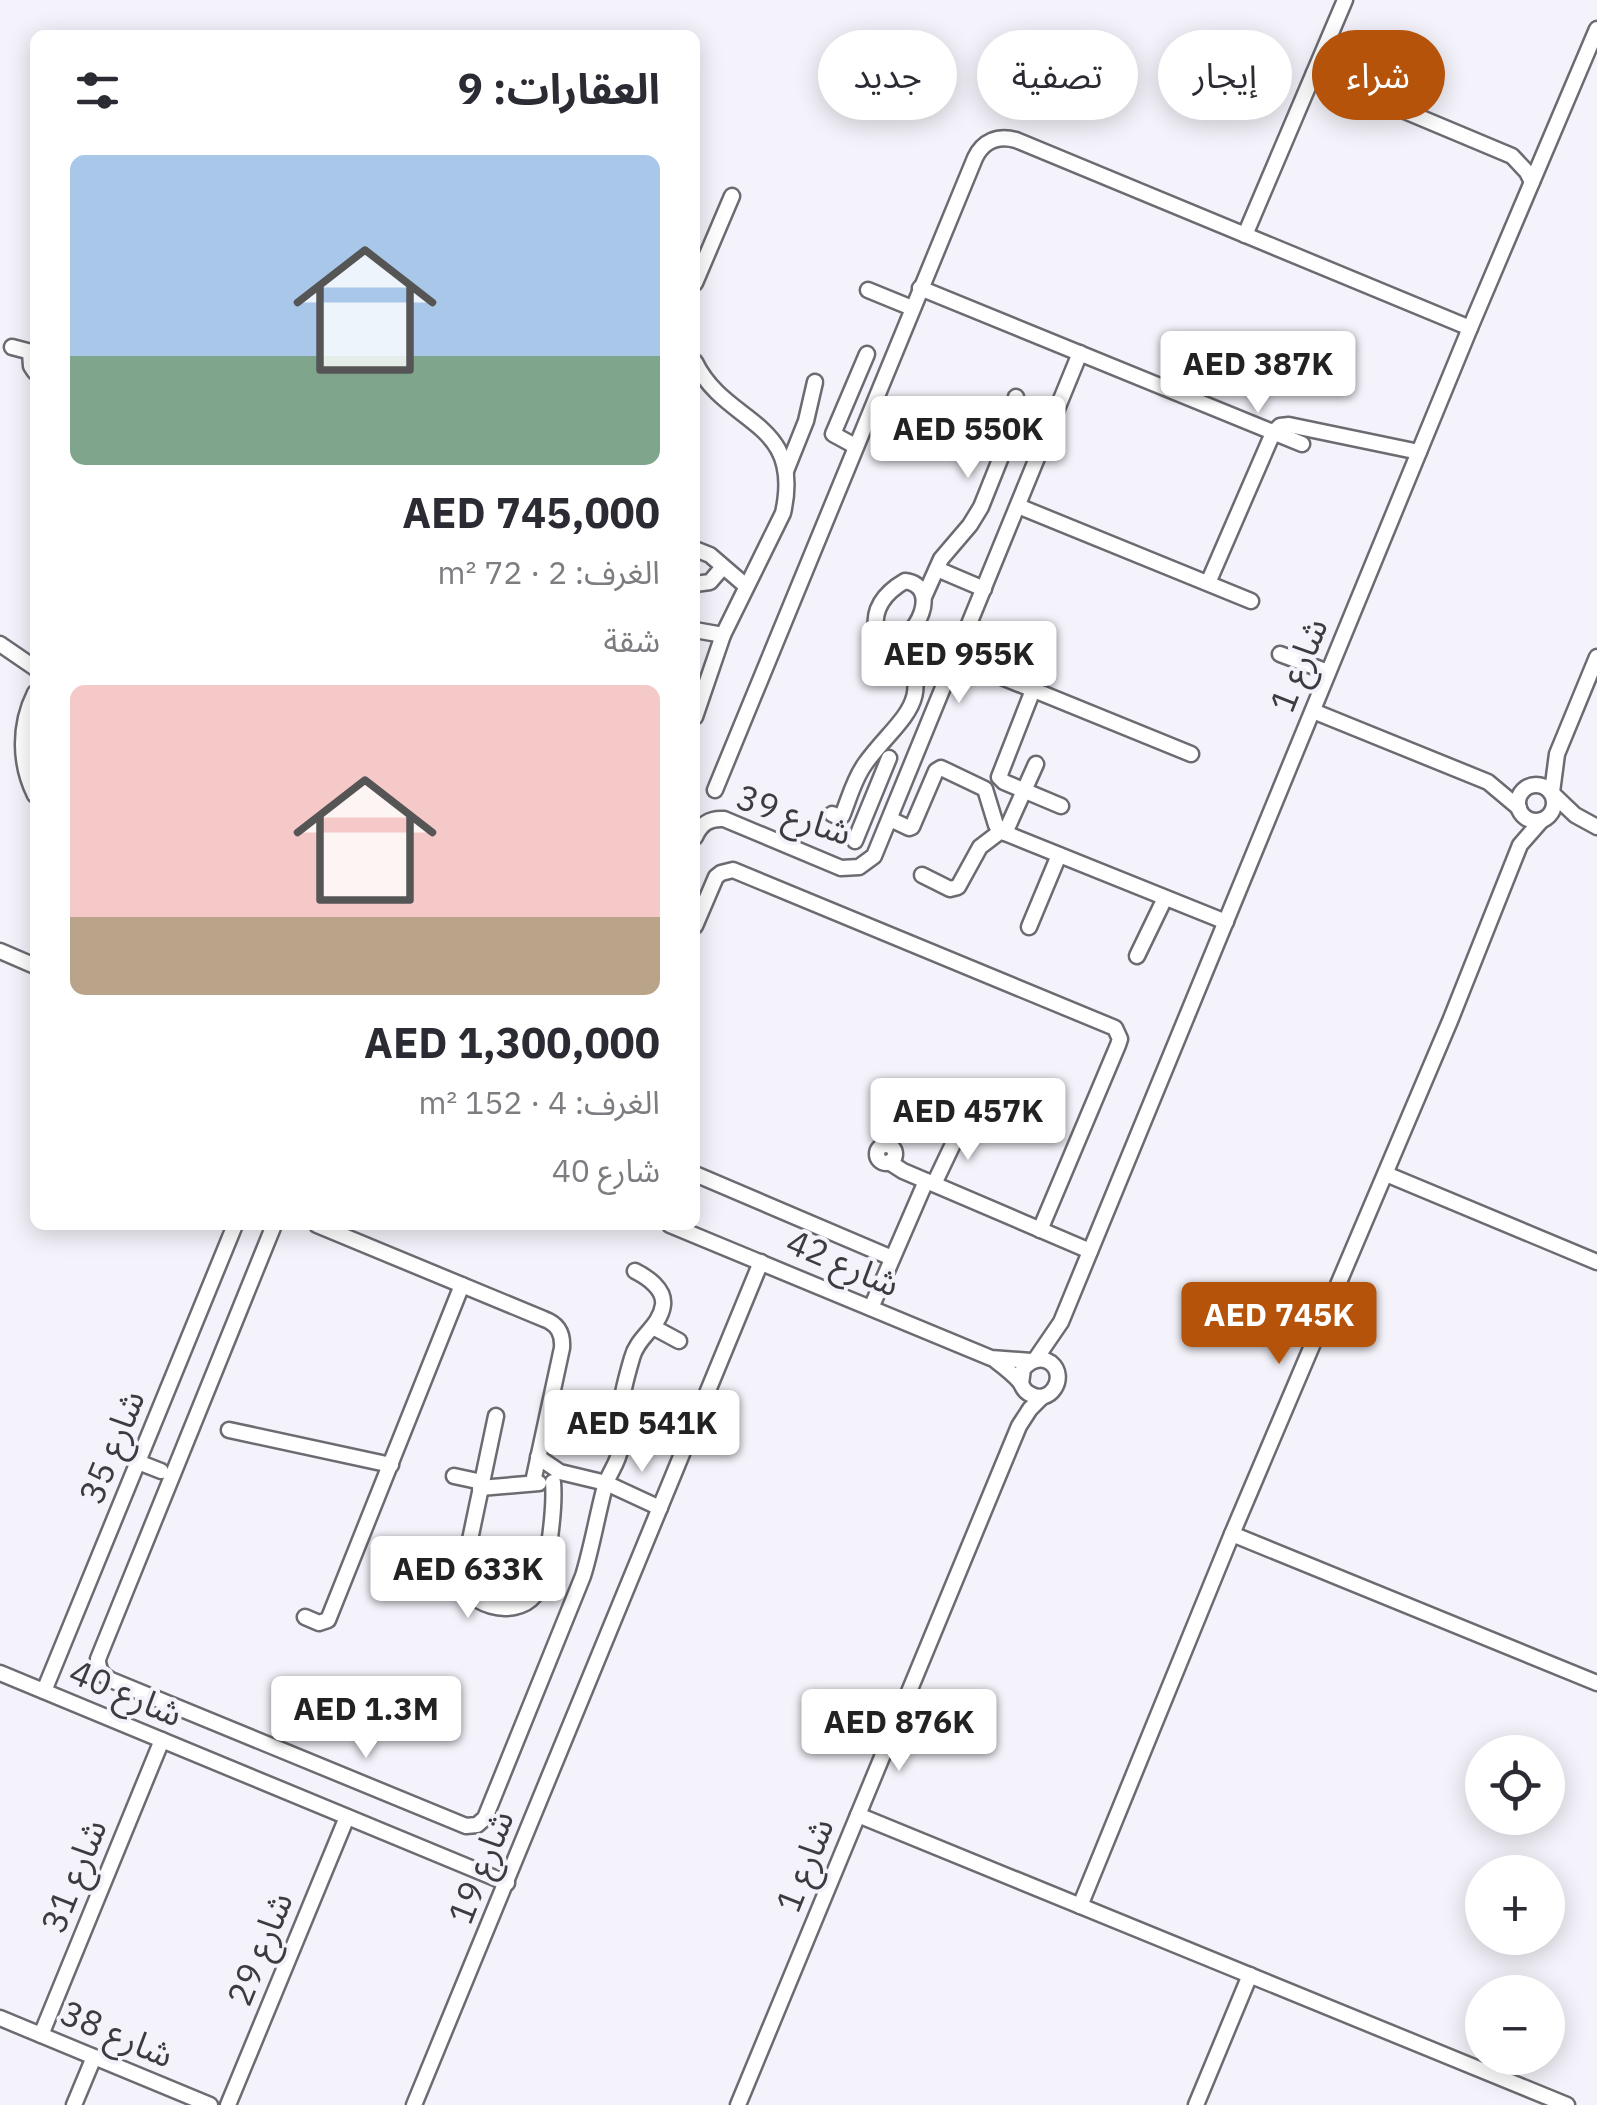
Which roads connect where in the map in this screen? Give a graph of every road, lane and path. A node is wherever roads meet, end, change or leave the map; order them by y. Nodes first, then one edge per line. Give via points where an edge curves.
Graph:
1 (1345, 0) edge
2 (1596, 28) edge
3 (1332, 30) edge
4 (1312, 78) edge
5 (1426, 120) edge
6 (1532, 182) junction
7 (732, 196) dead end
8 (1245, 236) junction
9 (700, 271) edge
10 (920, 288) junction
11 (868, 290) dead end
12 (912, 308) junction
13 (1470, 328) junction
14 (12, 347) dead end
15 (30, 352) edge
16 (1080, 353) junction
17 (866, 354) dead end
18 (700, 372) edge
19 (815, 382) dead end
20 (1016, 396) dead end
21 (806, 421) junction
22 (833, 432) junction
23 (1273, 432) junction
24 (1302, 444) dead end
25 (856, 446) junction
26 (1419, 452) junction
27 (786, 472) junction
28 (1018, 506) junction
29 (700, 551) edge
30 (722, 568) junction
31 (936, 568) junction
32 (905, 581) junction
33 (700, 583) edge
34 (1208, 584) junction
35 (746, 586) junction
36 (984, 589) junction
37 (924, 597) junction
38 (1250, 600) dead end
39 (700, 631) edge
40 (723, 635) junction
41 (895, 642) junction
42 (0, 644) edge
43 (1280, 654) dead end
44 (1597, 657) edge
45 (955, 658) junction
46 (30, 665) edge
47 (1328, 672) junction
48 (1033, 690) junction
49 (700, 702) edge
50 (30, 706) edge
51 (1313, 711) junction
52 (1191, 754) dead end
53 (1556, 754) junction
54 (889, 758) dead end
55 (1036, 764) dead end
56 (30, 780) edge
57 (1488, 782) junction
58 (1530, 785) junction
59 (714, 790) dead end
60 (1024, 790) junction
61 (1552, 793) junction
62 (1061, 806) dead end
63 (1519, 809) junction
64 (1543, 820) junction
65 (863, 822) junction
66 (1590, 824) edge
67 (888, 825) junction
68 (700, 830) edge
69 (1003, 832) junction
70 (855, 841) dead end
71 (1520, 845) junction
72 (1059, 855) junction
73 (922, 875) dead end
74 (1165, 898) junction
75 (700, 914) edge
76 (1226, 922) junction
77 (1029, 928) dead end
78 (0, 951) edge
79 (1137, 956) dead end
80 (30, 964) edge
81 (962, 1123) dead end
82 (889, 1162) dead end
83 (1386, 1174) junction
84 (700, 1176) edge
85 (930, 1183) junction
86 (234, 1230) edge
87 (272, 1230) edge
88 (336, 1230) edge
89 (682, 1230) edge
90 (1040, 1230) junction
91 (1090, 1251) junction
92 (892, 1258) junction
93 (762, 1262) junction
94 (1597, 1262) edge
95 (635, 1271) dead end
96 (462, 1285) junction
97 (870, 1308) junction
98 (1062, 1322) junction
99 (653, 1326) junction
100 (679, 1341) dead end
101 (991, 1358) junction
102 (1033, 1360) junction
103 (1054, 1367) junction
104 (1022, 1386) junction
105 (1042, 1397) junction
106 (496, 1416) dead end
107 (1019, 1426) junction
108 (229, 1430) dead end
109 (538, 1458) junction
110 (138, 1462) junction
111 (390, 1465) junction
112 (167, 1473) junction
113 (454, 1476) dead end
114 (560, 1478) junction
115 (533, 1482) junction
116 (606, 1484) junction
117 (481, 1485) junction
118 (660, 1508) junction
119 (1232, 1534) junction
120 (305, 1617) dead end
121 (0, 1673) edge
122 (1597, 1683) edge
123 (44, 1691) junction
124 (162, 1740) junction
125 (858, 1815) junction
126 (347, 1817) junction
127 (507, 1883) junction
128 (1080, 1906) junction
129 (1250, 1975) junction
130 (0, 2018) edge
131 (42, 2035) junction
132 (94, 2056) junction
133 (74, 2105) edge
134 (210, 2105) edge
135 (228, 2105) edge
136 (414, 2105) edge
137 (738, 2105) edge
138 (1196, 2105) edge
139 (1567, 2105) edge

1 - 3 street
2 - 6 street, شارع 1
4 - 8 street
5 - 6 street via 1512,156
6 - 13 street, شارع 1
7 - 9 street
8 - 10 street, شارع 39 via 1016,140 996,139 978,152
8 - 13 street
10 - 12 street, شارع 39
10 - 16 street
11 - 12 street
12 - 25 street, شارع 39
13 - 26 street, شارع 1
14 - 15 street
16 - 23 street
16 - 28 street, شارع 39
17 - 22 street
18 - 27 street via 772,438
19 - 21 street
20 - 31 street via 981,507
21 - 22 street
21 - 27 street
22 - 25 street
23 - 24 street
23 - 26 street via 1289,425
23 - 34 street
25 - 59 street, شارع 39
26 - 47 street, شارع 1
27 - 35 street via 783,513
28 - 34 street
28 - 36 street, شارع 39
29 - 30 street
30 - 33 street
30 - 35 street
31 - 32 street
31 - 36 street
31 - 37 street
32 - 37 street via 919,586
32 - 41 street via 886,594 874,625
34 - 38 street
35 - 40 street
36 - 45 street, شارع 39
37 - 41 street via 916,624
39 - 40 street
40 - 49 street
41 - 65 street via 912,664 916,690 838,814
42 - 46 street
43 - 47 street
44 - 53 street
45 - 48 street
45 - 67 street, شارع 39
47 - 51 street, شارع 1
48 - 52 street
48 - 60 street via 999,774
50 - 56 street via 22,741
51 - 57 street
51 - 76 street, شارع 1
53 - 58 street
53 - 61 street
54 - 65 street
55 - 60 street
57 - 58 street
57 - 63 street
58 - 61 street
58 - 63 street via 1518,798
60 - 62 street
60 - 69 street
61 - 64 street via 1554,808
61 - 66 street
63 - 64 street via 1528,819
63 - 71 street
64 - 66 street
64 - 71 street
65 - 67 street
65 - 70 street
67 - 68 street, شارع 39 via 874,856 850,869 724,819
67 - 69 street via 912,826 941,768 985,788
69 - 72 street
69 - 73 street via 980,847 954,888
71 - 83 street
72 - 74 street
72 - 77 street
74 - 76 street
74 - 79 street
75 - 90 street via 716,877 733,870 1115,1028 1118,1045
76 - 91 street, شارع 1
78 - 80 street
81 - 85 street
82 - 85 street
83 - 94 street
83 - 119 street
84 - 92 street
85 - 90 street
85 - 92 street
86 - 110 street, شارع 35
87 - 112 street
88 - 96 street
89 - 93 street, شارع 42
90 - 91 street
91 - 98 street, شارع 1
92 - 97 street
93 - 97 street, شارع 42
93 - 118 street, شارع 19
95 - 99 street via 662,1297
96 - 109 street via 551,1322 561,1333
96 - 111 street
97 - 101 street, شارع 42
98 - 102 street, شارع 1
98 - 103 street, شارع 1
99 - 100 street
99 - 116 street via 633,1352 621,1405 620,1452
101 - 102 street, شارع 42
101 - 104 street, شارع 42
102 - 103 street
102 - 104 street via 1021,1372
103 - 105 street via 1057,1384
104 - 105 street
104 - 107 street, شارع 1
105 - 107 street, شارع 1
106 - 117 street
107 - 125 street, شارع 1
108 - 111 street
109 - 114 street
109 - 115 street
110 - 112 street
110 - 123 street, شارع 35
111 - 120 street via 328,1620 320,1624
112 - 116 street via 98,1659 100,1672 472,1826 488,1813 583,1576
113 - 117 street
114 - 115 street
114 - 116 street
114 - 117 street via 540,1586 532,1599 511,1608 476,1600 463,1582
115 - 117 street
116 - 118 street
118 - 127 street, شارع 19
119 - 122 street
119 - 128 street
121 - 123 street, شارع 40
123 - 124 street, شارع 40
124 - 126 street, شارع 40
124 - 131 street, شارع 31
125 - 128 street
125 - 137 street, شارع 1
126 - 127 street, شارع 40
126 - 135 street, شارع 29
127 - 136 street, شارع 19
128 - 129 street
129 - 138 street
129 - 139 street
130 - 131 street, شارع 38
131 - 132 street, شارع 38
132 - 133 street
132 - 134 street, شارع 38

